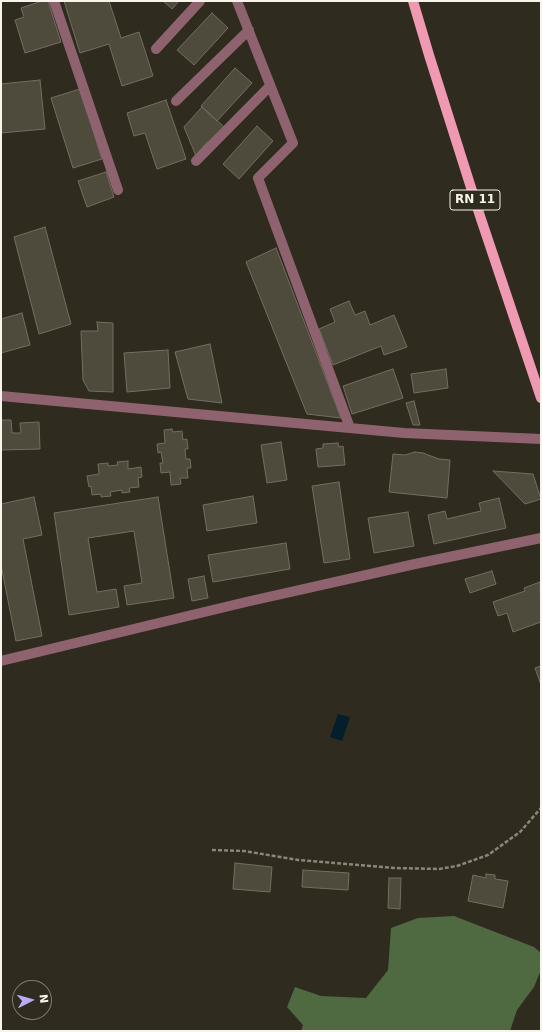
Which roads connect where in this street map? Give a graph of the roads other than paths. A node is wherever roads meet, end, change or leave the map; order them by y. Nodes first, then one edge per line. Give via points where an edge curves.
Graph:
1 (54, 1) edge
2 (200, 1) edge
3 (237, 1) edge
4 (413, 1) edge
5 (248, 30) junction
6 (156, 48) dead end
7 (270, 86) junction
8 (176, 101) dead end
9 (196, 161) dead end
10 (118, 190) dead end
11 (1, 396) edge
12 (541, 398) edge
13 (350, 428) junction
14 (541, 439) edge
15 (541, 538) edge
16 (1, 661) edge

1 - 10 street
2 - 6 street
3 - 5 street
4 - 12 main road, RN 11 via 480,216
5 - 7 street
5 - 8 street
7 - 9 street
7 - 13 street via 293,143 258,178
11 - 13 street
13 - 14 street
15 - 16 street via 415,564

